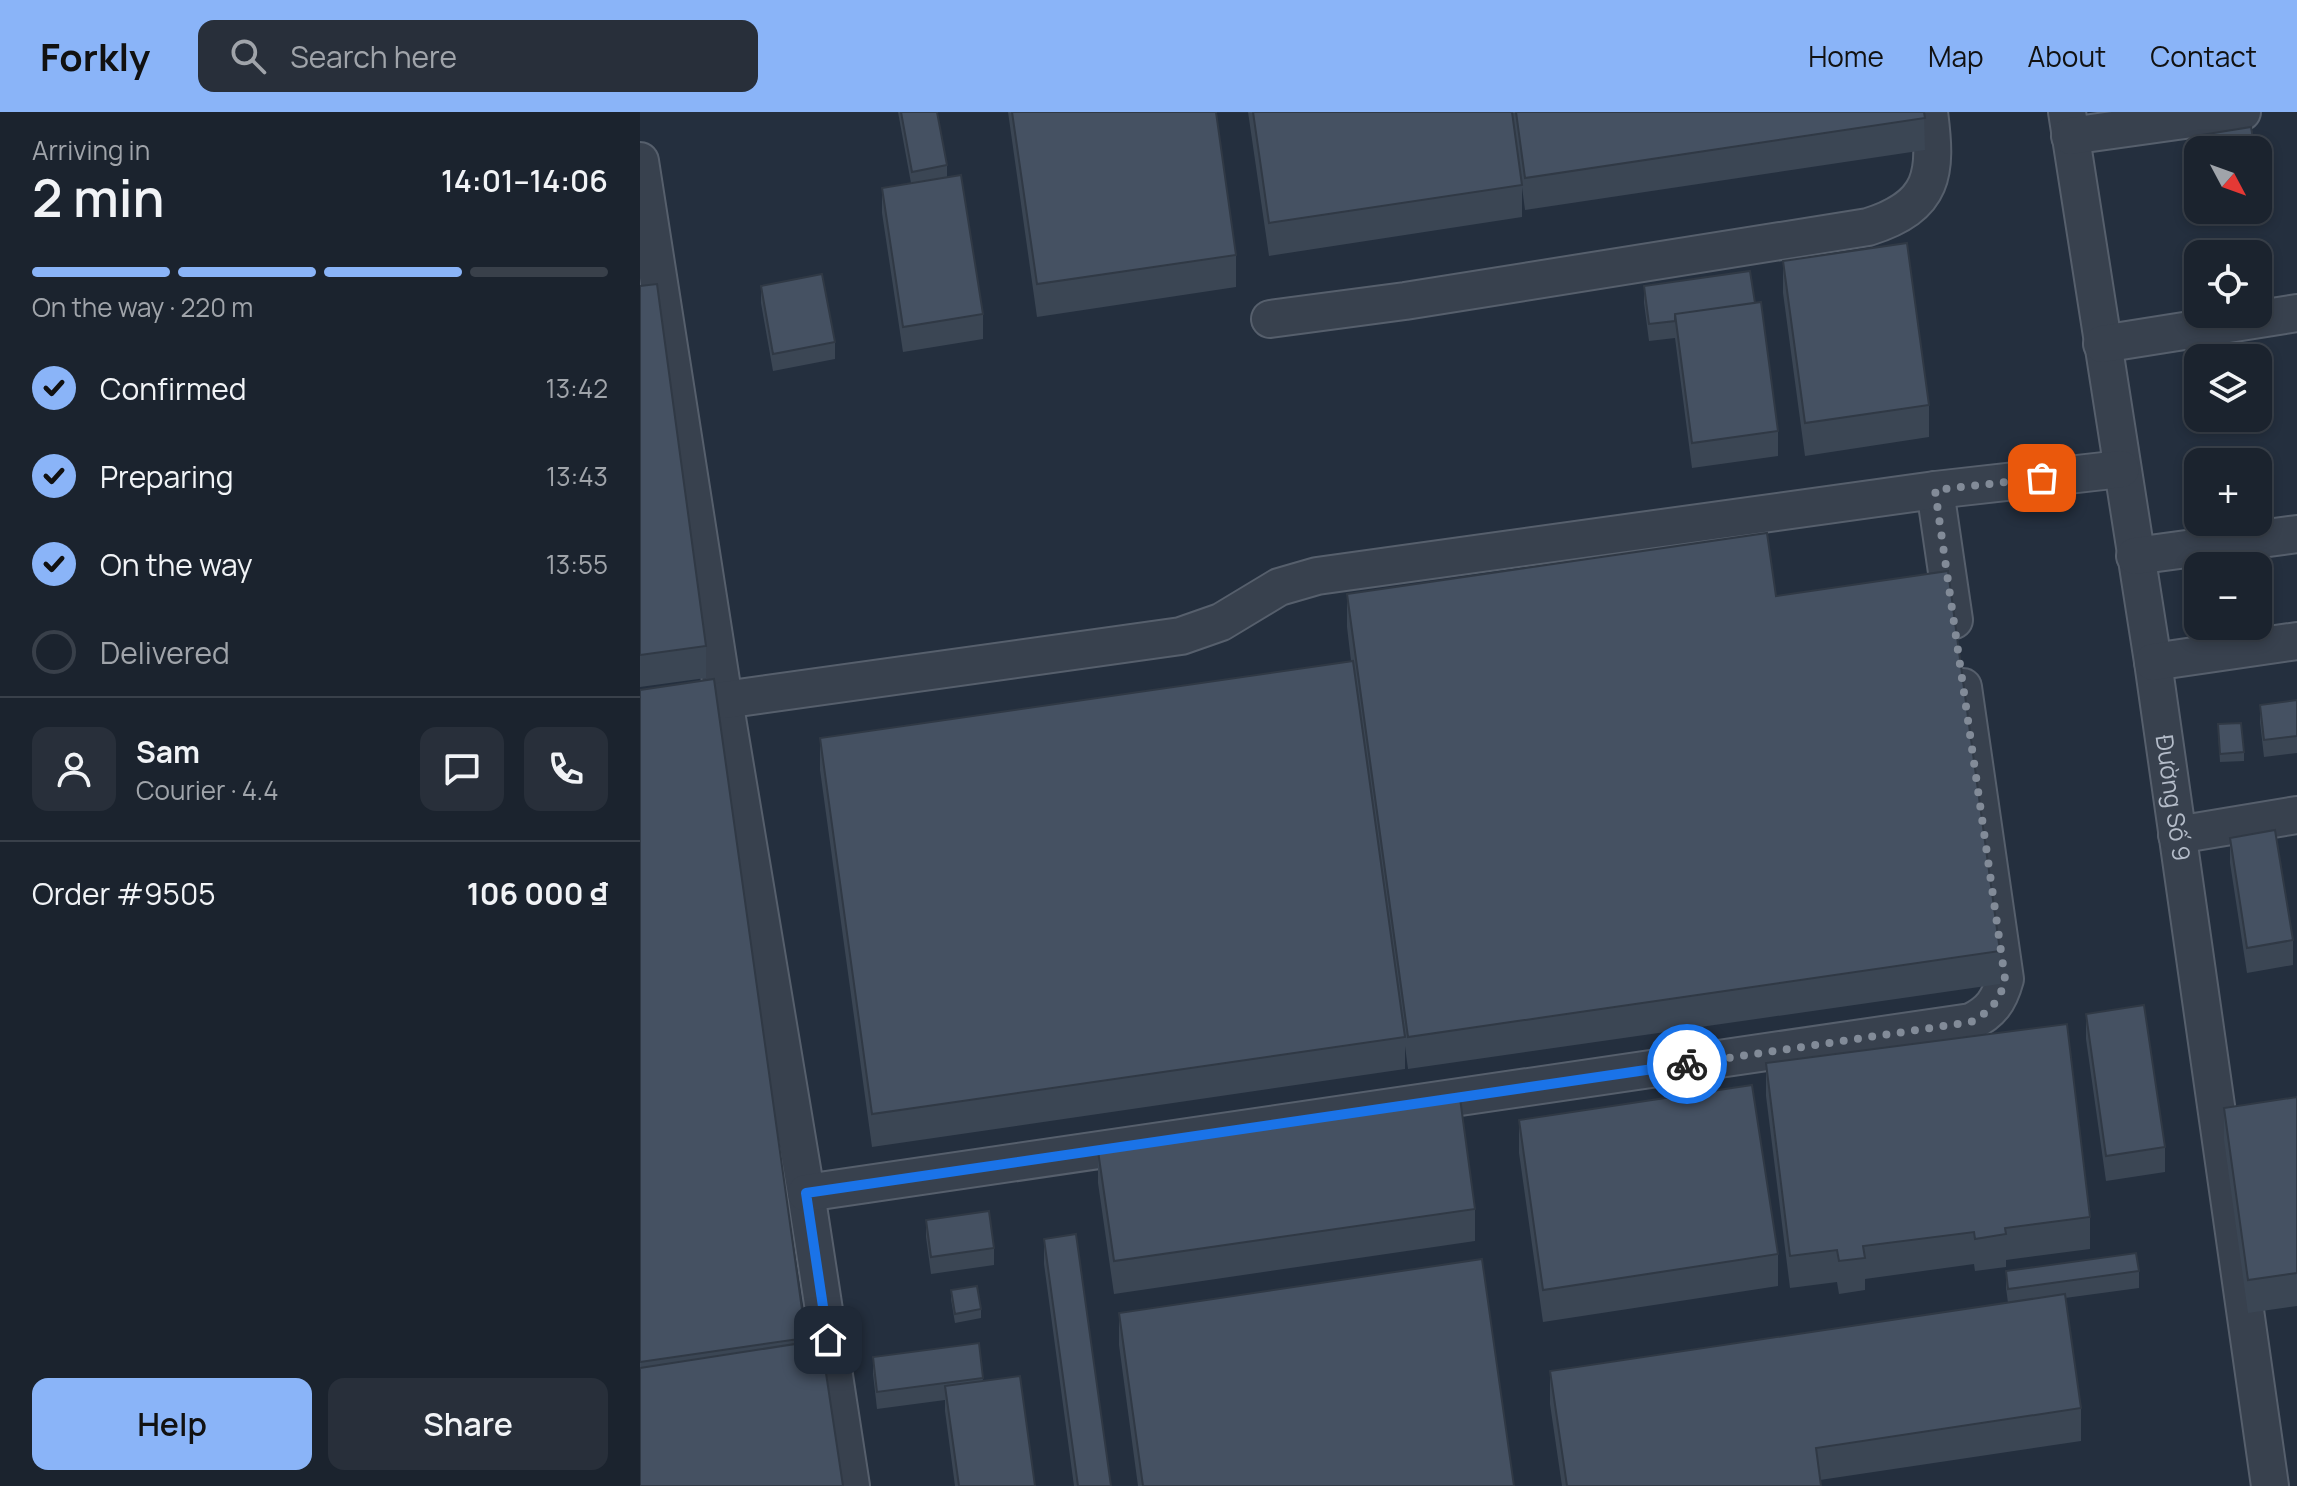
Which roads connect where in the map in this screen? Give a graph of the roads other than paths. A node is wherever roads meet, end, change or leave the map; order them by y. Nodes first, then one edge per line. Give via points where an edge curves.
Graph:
1 (1929, 112) edge
2 (2242, 112) edge
3 (2068, 124) edge
4 (640, 161) edge
5 (652, 309) edge
6 (2297, 313) edge
7 (1270, 319) dead end
8 (2102, 344) junction
9 (2121, 469) junction
10 (1935, 490) junction
11 (2297, 534) edge
12 (2135, 556) junction
13 (2297, 641) edge
14 (2153, 662) junction
15 (724, 700) junction
16 (2297, 815) edge
17 (2177, 835) junction
18 (806, 1193) junction
19 (851, 1486) edge
20 (2270, 1486) edge

1 - 7 street via 1931,178 1910,206 1868,227
2 - 3 street
3 - 8 street, Đường Số 9
4 - 5 street
5 - 15 street
6 - 8 street
8 - 9 street, Đường Số 9
9 - 10 street
9 - 12 street, Đường Số 9
10 - 15 street via 1317,576 1279,587 1221,622 1181,636
10 - 18 street via 2005,979 2001,997 1984,1015 1971,1022
11 - 12 street
12 - 14 street, Đường Số 9
13 - 14 street
14 - 17 street, Đường Số 9
15 - 18 street
16 - 17 street
17 - 20 street, Đường Số 9
18 - 19 street

